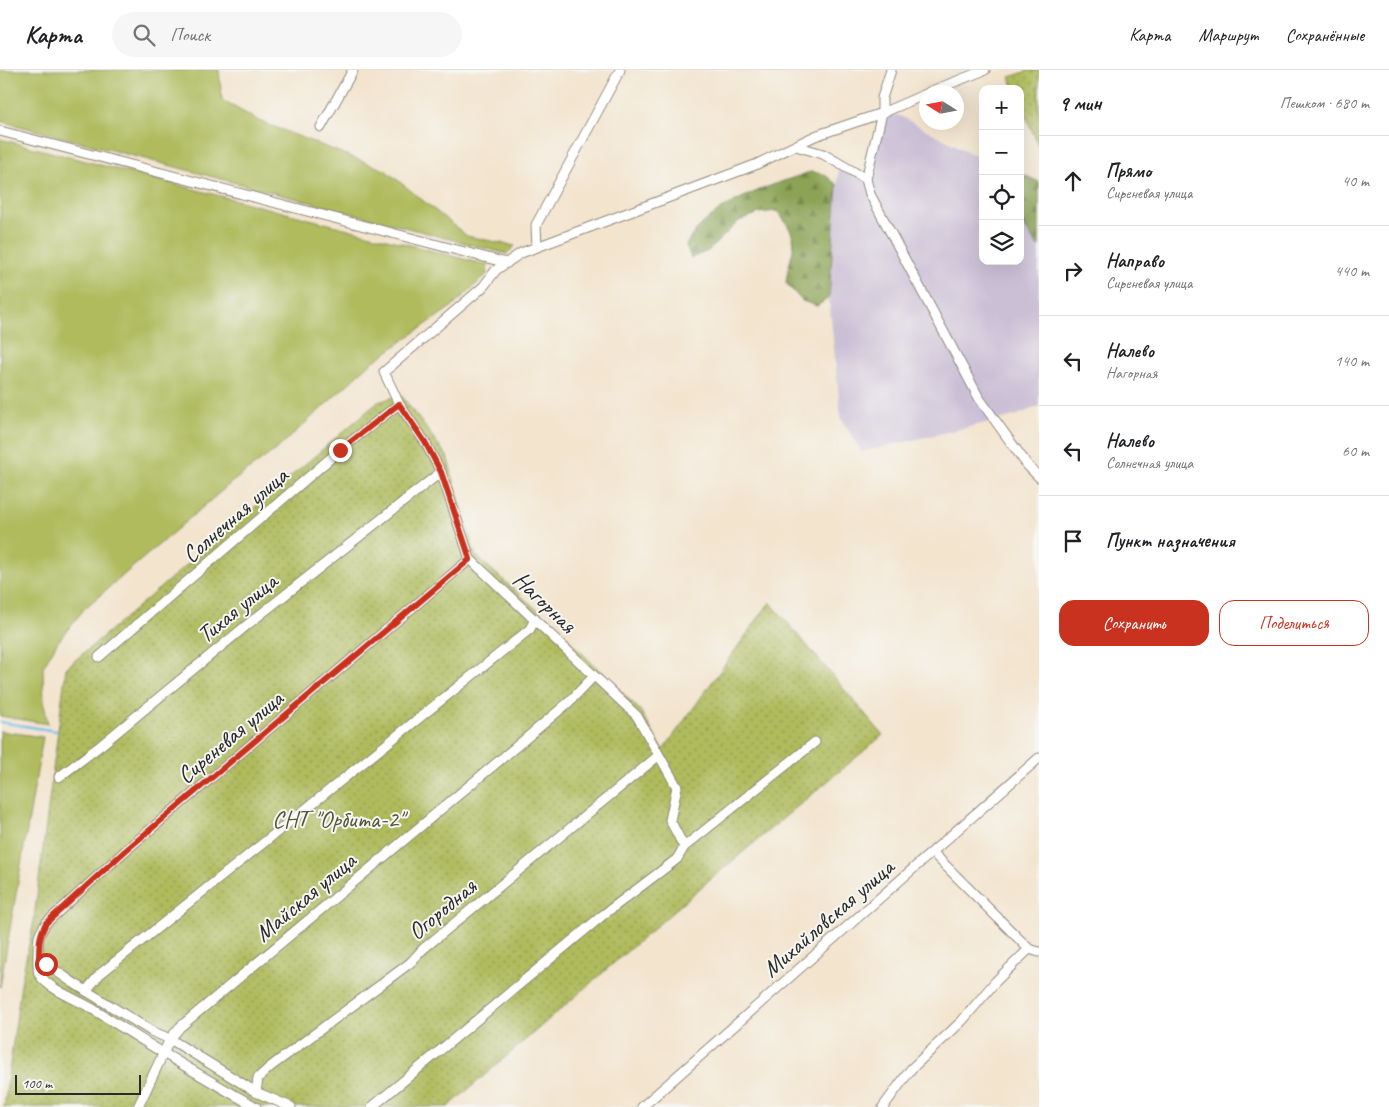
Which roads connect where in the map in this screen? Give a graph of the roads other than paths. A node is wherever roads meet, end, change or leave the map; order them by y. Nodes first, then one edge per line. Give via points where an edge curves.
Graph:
1 (353, 70) edge
2 (620, 70) edge
3 (891, 70) edge
4 (985, 70) edge
5 (948, 85) edge
6 (919, 97) edge
7 (882, 113) junction
8 (321, 128) dead end
9 (0, 131) edge
10 (796, 146) junction
11 (866, 179) junction
12 (537, 247) junction
13 (507, 263) junction
14 (399, 404) junction
15 (441, 472) junction
16 (1039, 477) edge
17 (470, 559) junction
18 (536, 619) junction
19 (98, 657) dead end
20 (593, 677) junction
21 (815, 742) dead end
22 (658, 756) junction
23 (1039, 758) edge
24 (59, 776) dead end
25 (684, 847) junction
26 (933, 853) junction
27 (1029, 949) junction
28 (1039, 952) edge
29 (39, 959) junction
30 (86, 991) junction
31 (170, 1039) junction
32 (163, 1054) junction
33 (256, 1092) junction
34 (252, 1106) edge
35 (138, 1107) edge
36 (291, 1107) edge
37 (372, 1107) edge
38 (642, 1107) edge
39 (883, 1107) edge

1 - 8 street
2 - 12 street via 536,225
3 - 7 street via 882,98
4 - 5 street
6 - 7 street
7 - 10 street
7 - 11 street
9 - 13 street
10 - 11 street via 823,154
10 - 12 street via 756,165
11 - 16 street via 870,194 979,398
12 - 13 street via 520,253
13 - 14 street, Нагорная via 384,372
14 - 15 street, Нагорная
14 - 19 street, Солнечная улица via 340,450
15 - 17 street, Нагорная
15 - 24 street, Тихая улица
17 - 18 street, Нагорная
17 - 29 street, Сиреневая улица via 125,851 46,923 39,936
18 - 20 street, Нагорная
18 - 30 street via 530,629 100,974
20 - 22 street, Нагорная via 637,716
20 - 31 street, Майская улица via 569,702 180,1027
21 - 25 street
22 - 25 street, Нагорная via 677,787 670,820
22 - 33 street, Огородная via 410,963 270,1067 258,1078
23 - 26 street, Михайловская улица
25 - 37 street via 677,859 603,915
26 - 27 street
26 - 38 street, Михайловская улица
27 - 28 street
27 - 39 street via 962,1021 911,1069
29 - 30 street
29 - 32 street, Сиреневая улица via 36,968 48,984
30 - 31 street
31 - 32 street, Майская улица
31 - 33 street
32 - 34 street
32 - 35 street, Майская улица
33 - 36 street

